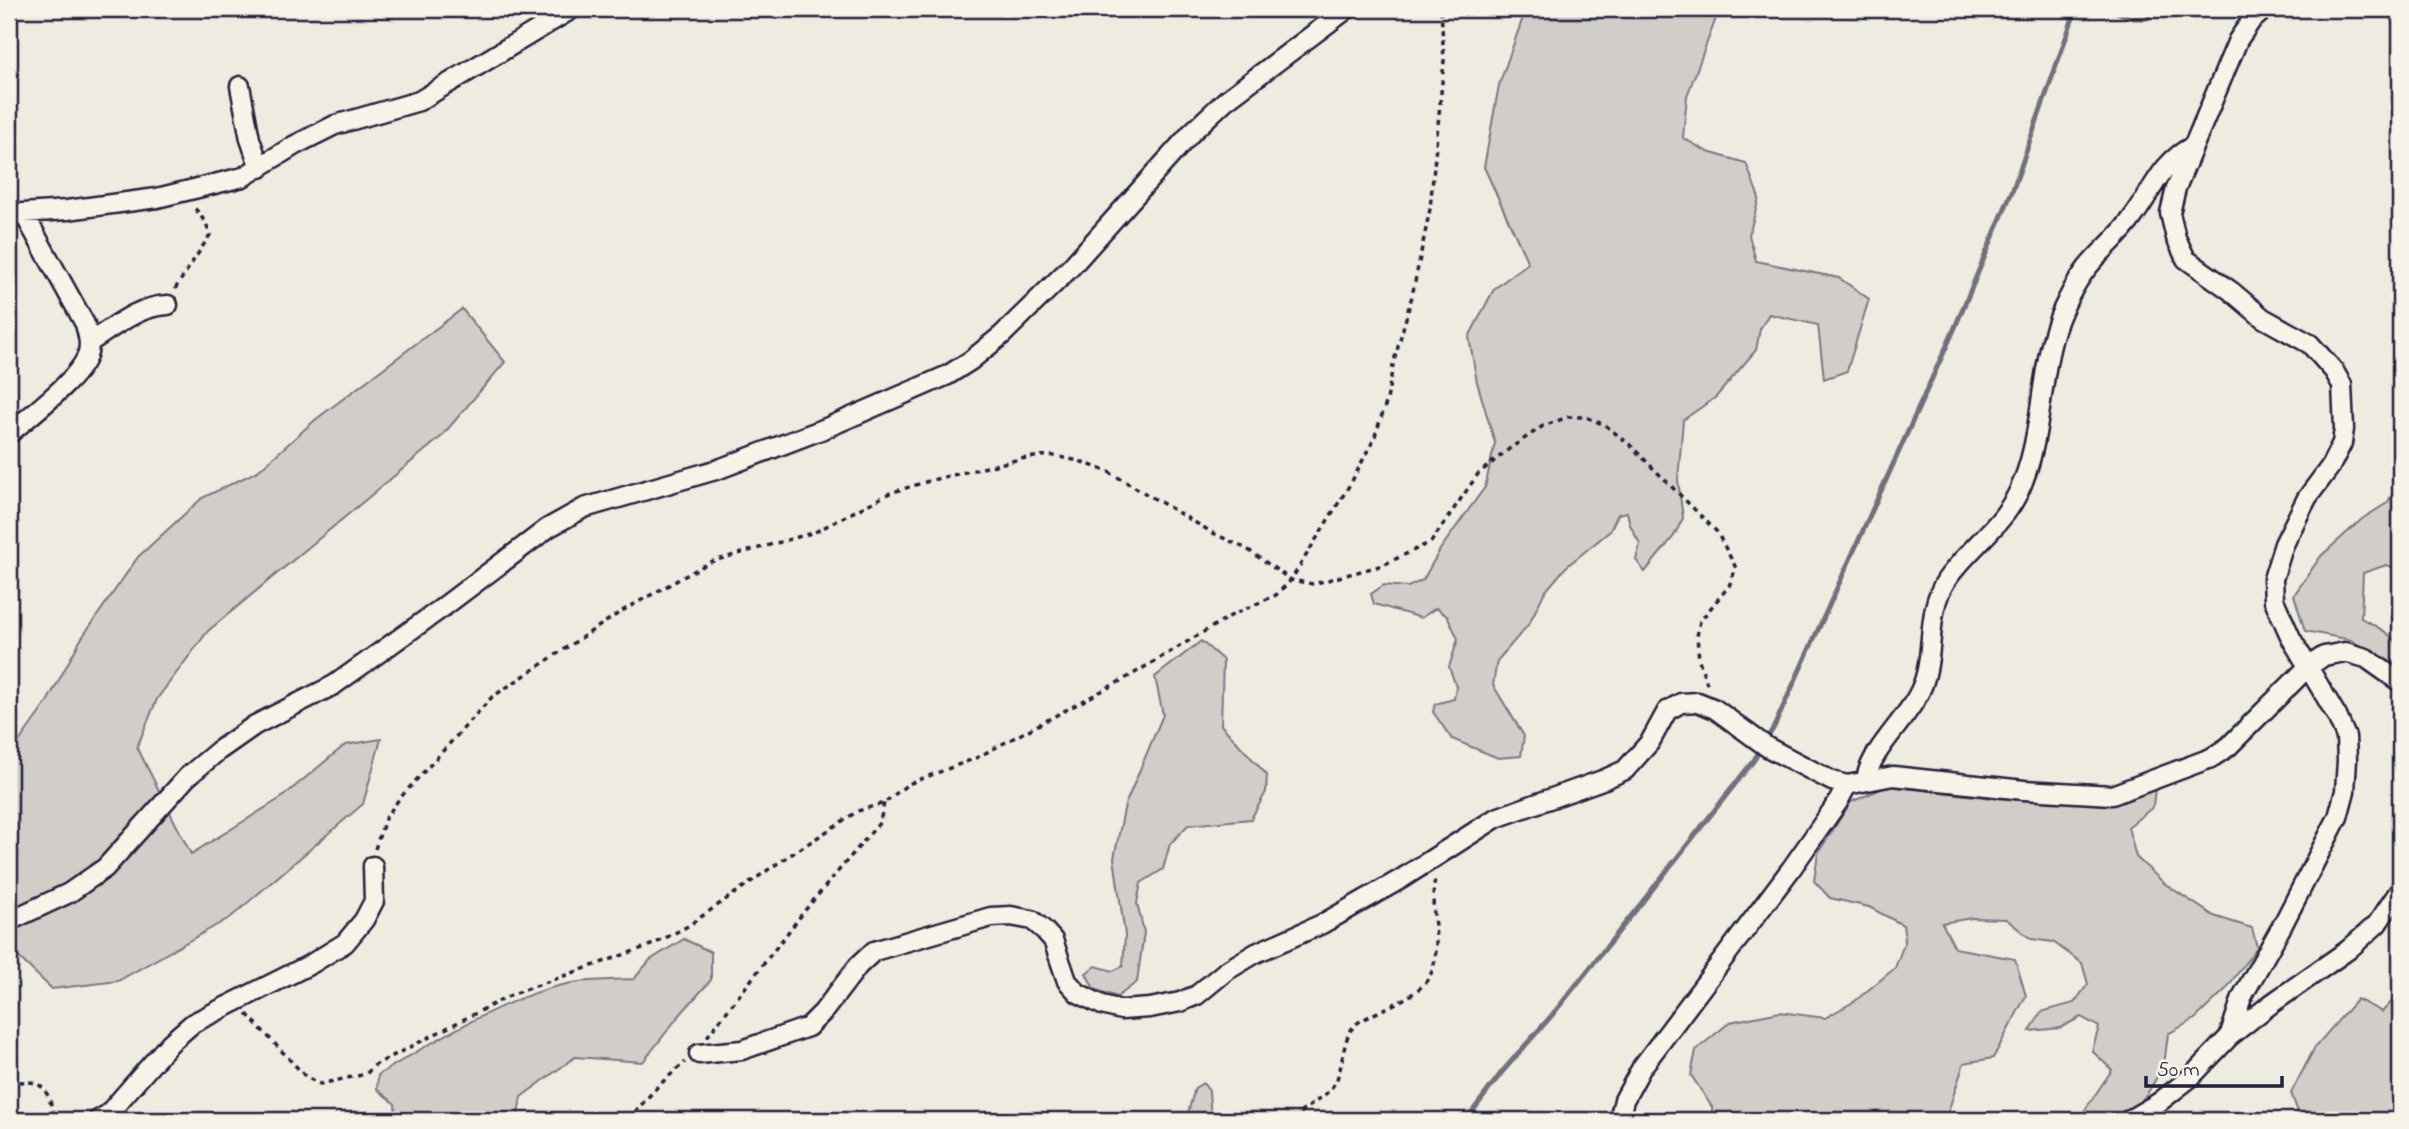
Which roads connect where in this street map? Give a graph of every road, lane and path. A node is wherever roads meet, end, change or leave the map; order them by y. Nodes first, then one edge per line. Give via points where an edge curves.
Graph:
1 (572, 9) edge
2 (1347, 9) edge
3 (1441, 9) edge
4 (2265, 9) edge
5 (240, 86) dead end
6 (2193, 146) junction
7 (260, 168) junction
8 (175, 194) junction
9 (16, 214) edge
10 (168, 305) joint
11 (90, 342) junction
12 (9, 434) edge
13 (1291, 580) junction
14 (2308, 667) junction
15 (2400, 682) edge
16 (1716, 709) junction
17 (1866, 780) junction
18 (1847, 785) junction
19 (884, 803) junction
20 (1447, 848) junction
21 (373, 866) joint
22 (2400, 890) edge
23 (9, 921) edge
24 (232, 1002) junction
25 (2229, 1037) junction
26 (699, 1054) junction
27 (9, 1083) edge
28 (56, 1120) edge
29 (98, 1120) edge
30 (628, 1120) edge
31 (1293, 1120) edge
32 (1619, 1120) edge
33 (2129, 1120) edge

1 - 7 street via 419,101 335,125
2 - 23 street via 1226,100 1071,267 970,361 826,428 719,469 584,508 548,528 334,685 255,724 187,777 105,868 69,893
3 - 13 path via 1444,61 1430,209 1387,400 1374,439 1352,481
4 - 6 street via 2238,40
5 - 7 street
6 - 14 street via 2170,213 2186,259 2263,318 2310,344 2342,385 2342,443 2290,533 2273,579 2274,600
6 - 17 street via 2169,162 2124,230 2085,271 2068,300 2053,336 2041,416 2023,480 2000,519 1946,581 1936,604 1920,692 1877,754
7 - 8 street via 243,177
8 - 9 street
8 - 10 path via 192,205 210,235
9 - 11 street via 85,324
10 - 11 street via 142,310
11 - 12 street via 74,377
13 - 16 path via 1313,584 1383,565 1431,542 1478,474 1508,449 1543,426 1568,417 1586,417 1629,444 1717,531 1729,552 1736,568 1729,586 1700,621 1697,636 1699,660
13 - 19 path via 1276,595 1232,615 1128,677 976,758 908,784
13 - 21 path via 1247,549 1109,472 1079,461 1049,455 1020,459 911,487 870,502 815,532 710,562 622,611 492,697 399,799 376,841
14 - 15 street via 2324,656 2345,652 2366,658
14 - 17 street via 2228,747 2211,758 2112,795 1893,776
14 - 25 street via 2346,737 2345,791 2331,829 2242,997
16 - 18 street via 1761,744 1832,782
16 - 20 street via 1699,702 1681,703 1667,711 1650,742 1625,770 1496,818
17 - 18 street
18 - 32 street via 1791,869 1642,1067
19 - 24 path via 858,811 654,944 513,994 375,1065 366,1074 320,1084 306,1077
19 - 26 path via 880,822 806,909 704,1040
20 - 26 street via 1322,924 1256,953 1180,1002 1122,1010 1102,1004 1067,981 1053,940 1032,920 990,917 874,951 808,1027 742,1050
20 - 31 path via 1432,891 1437,955 1425,985 1356,1023 1338,1079
21 - 24 street via 374,901 345,943
22 - 25 street via 2377,924 2348,950
24 - 29 street via 193,1023 170,1043
25 - 33 street via 2190,1078
26 - 30 path via 682,1063
27 - 28 path via 30,1080 40,1084 47,1090

